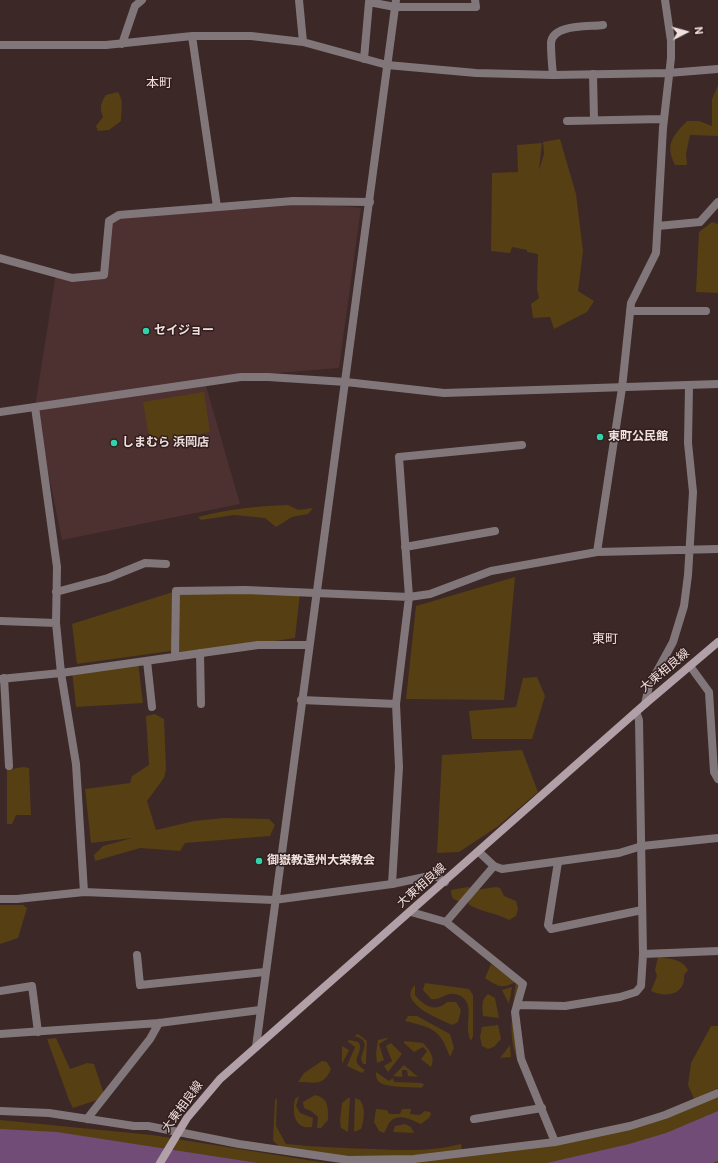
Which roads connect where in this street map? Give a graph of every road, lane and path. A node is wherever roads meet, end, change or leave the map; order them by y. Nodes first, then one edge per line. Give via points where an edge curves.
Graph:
1 (142, 0) edge
2 (299, 0) edge
3 (476, 0) edge
4 (665, 0) edge
5 (395, 4) edge
6 (602, 25) dead end
7 (192, 36) junction
8 (302, 42) junction
9 (122, 44) junction
10 (0, 45) edge
11 (364, 59) junction
12 (388, 65) junction
13 (718, 68) edge
14 (668, 73) junction
15 (593, 74) junction
16 (553, 75) junction
17 (663, 119) junction
18 (594, 120) junction
19 (567, 121) dead end
20 (370, 202) junction
21 (718, 202) edge
22 (217, 207) junction
23 (658, 226) junction
24 (0, 258) edge
25 (630, 311) junction
26 (706, 311) dead end
27 (346, 382) junction
28 (718, 384) edge
29 (689, 386) junction
30 (622, 388) junction
31 (35, 407) junction
32 (0, 412) edge
33 (522, 445) dead end
34 (496, 531) dead end
35 (405, 547) junction
36 (718, 549) edge
37 (690, 550) junction
38 (597, 552) junction
39 (166, 564) dead end
40 (56, 592) junction
41 (316, 594) junction
42 (409, 597) junction
43 (0, 621) edge
44 (56, 623) junction
45 (718, 642) edge
46 (309, 645) junction
47 (200, 653) junction
48 (175, 656) junction
49 (146, 661) junction
50 (690, 666) junction
51 (61, 673) junction
52 (2, 678) edge
53 (301, 700) junction
54 (202, 704) dead end
55 (396, 704) junction
56 (646, 704) junction
57 (152, 707) dead end
58 (636, 712) junction
59 (9, 766) dead end
60 (718, 779) edge
61 (718, 838) edge
62 (642, 846) junction
63 (479, 852) junction
64 (558, 862) junction
65 (494, 866) junction
66 (445, 882) junction
67 (392, 884) junction
68 (84, 892) junction
69 (0, 899) edge
70 (274, 900) junction
71 (642, 910) junction
72 (411, 912) junction
73 (446, 922) junction
74 (718, 951) edge
75 (643, 954) junction
76 (137, 955) dead end
77 (265, 972) junction
78 (0, 991) edge
79 (517, 1004) junction
80 (260, 1010) junction
81 (159, 1023) junction
82 (38, 1032) junction
83 (0, 1034) edge
84 (256, 1047) junction
85 (718, 1093) edge
86 (542, 1108) junction
87 (0, 1111) edge
88 (88, 1119) junction
89 (474, 1119) dead end
90 (177, 1134) junction
91 (555, 1142) junction
92 (160, 1163) edge

1 - 9 street via 135,6
2 - 8 street
3 - 5 street via 476,7
4 - 14 street via 671,41
5 - 11 street via 370,2
5 - 12 street
6 - 16 street via 560,29 554,33 551,42
7 - 8 street via 251,36
7 - 9 street
7 - 22 street
8 - 11 street
9 - 10 street
11 - 12 street
12 - 16 street via 476,74
12 - 20 street
13 - 14 street
14 - 15 street
14 - 17 street
15 - 16 street
15 - 18 street
17 - 18 street
17 - 23 street
18 - 19 street
20 - 22 street via 293,201
20 - 27 street
21 - 23 street via 700,222
22 - 24 street via 119,216 109,221 104,275 72,278
23 - 25 street via 656,253 631,303
25 - 26 street
25 - 30 street
27 - 30 street via 444,393
27 - 31 street via 241,377
27 - 41 street
28 - 29 street
29 - 30 street
29 - 37 street via 688,443 693,492
30 - 38 street
31 - 32 street
31 - 40 street via 57,567
33 - 35 street via 399,457
34 - 35 street
35 - 42 street
36 - 37 street
37 - 38 street
37 - 56 street via 684,606 673,642 649,686
38 - 42 street via 491,571 430,594
39 - 40 street via 145,563 108,578
40 - 44 street
41 - 42 street
41 - 46 street
41 - 48 street via 246,590 176,591
42 - 55 street
43 - 44 street
44 - 51 street
45 - 50 main road, 大東相良線
46 - 47 street via 262,644
46 - 53 street
47 - 48 street
47 - 54 street
48 - 49 street
49 - 51 street
49 - 57 street
50 - 56 main road, 大東相良線
50 - 60 street via 709,692 714,772
51 - 52 street
51 - 68 street via 76,764
52 - 59 street
53 - 55 street
53 - 70 street
55 - 67 street via 399,767
56 - 58 main road, 大東相良線
58 - 62 street via 639,720
58 - 63 main road, 大東相良線
61 - 62 street
62 - 64 street via 619,853
62 - 71 street
63 - 65 street
63 - 66 main road, 大東相良線
64 - 65 street via 502,870
64 - 71 street via 548,925 551,929
65 - 73 street
66 - 67 street via 434,875
66 - 72 main road, 大東相良線
67 - 70 street
68 - 69 street
68 - 70 street
70 - 77 street
71 - 75 street
72 - 73 street
72 - 84 main road, 大東相良線
73 - 79 street via 523,984
74 - 75 street
75 - 79 street via 641,986 636,992 565,1006
76 - 77 street via 140,985
77 - 80 street
78 - 82 street via 32,986
79 - 86 street via 515,1012 521,1059
80 - 81 street
80 - 84 street
81 - 82 street
81 - 88 street via 150,1039
82 - 83 street
84 - 90 main road, 大東相良線 via 199,1102
85 - 91 street via 630,1126
86 - 89 street
86 - 91 street
87 - 88 street
88 - 90 street
90 - 91 street via 348,1160 414,1159
90 - 92 main road, 大東相良線

